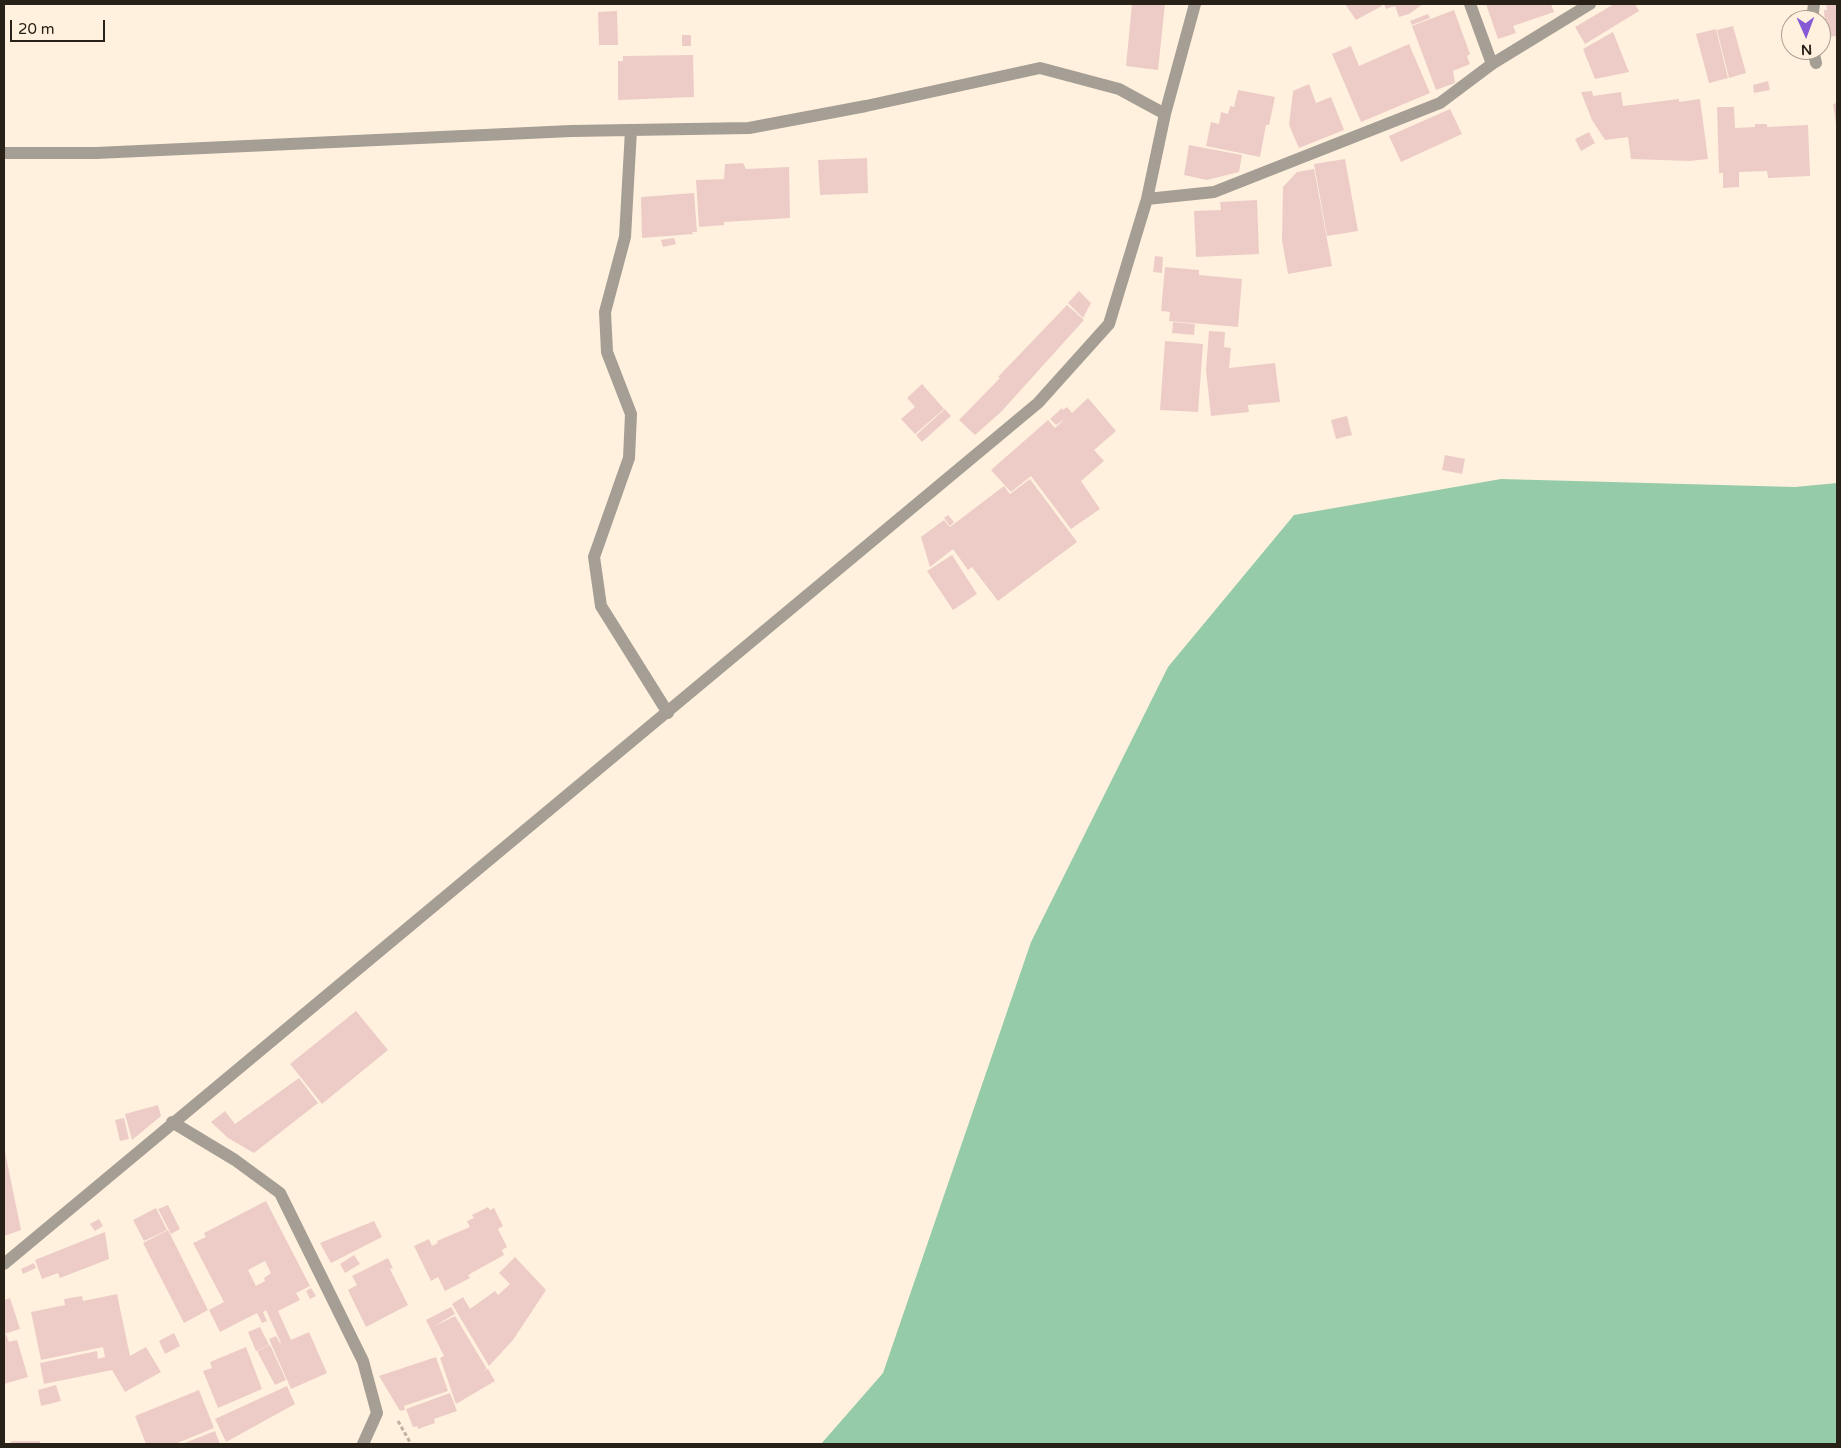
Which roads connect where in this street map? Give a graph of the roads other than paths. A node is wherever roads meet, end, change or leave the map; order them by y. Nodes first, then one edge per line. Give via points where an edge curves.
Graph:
1 (1195, 4) edge
2 (1470, 4) edge
3 (1590, 4) edge
4 (1815, 60) edge
5 (1816, 63) dead end
6 (1492, 64) junction
7 (1165, 114) junction
8 (631, 130) junction
9 (4, 153) edge
10 (1147, 199) junction
11 (668, 713) junction
12 (172, 1122) junction
13 (4, 1264) edge
14 (363, 1444) edge

1 - 7 street
2 - 6 street
3 - 6 street
4 - 5 street
6 - 10 street via 1440,103 1223,189
7 - 8 street via 1119,89 1040,68 749,128
7 - 10 street
8 - 9 street via 96,153
8 - 11 street via 625,237 605,312 607,352 631,414 629,458 594,557 601,606
10 - 11 street via 1109,324 1038,403
11 - 12 street
12 - 13 street
12 - 14 street via 235,1160 280,1193 363,1361 377,1413

